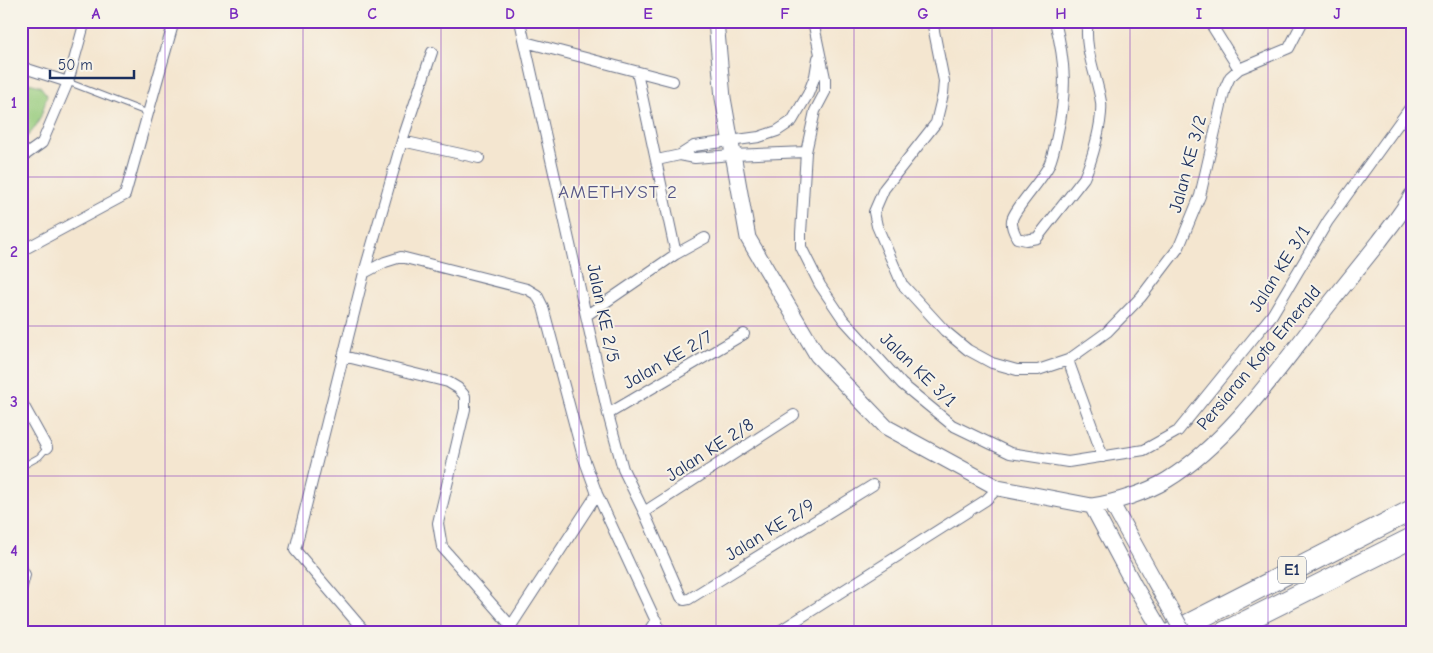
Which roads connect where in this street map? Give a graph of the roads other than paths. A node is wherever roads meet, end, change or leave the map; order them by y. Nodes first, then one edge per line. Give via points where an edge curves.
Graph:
1 (85, 21) edge
2 (174, 21) edge
3 (520, 21) edge
4 (716, 21) edge
5 (813, 21) edge
6 (932, 21) edge
7 (1055, 21) edge
8 (1088, 21) edge
9 (1209, 21) edge
10 (1303, 21) edge
11 (524, 42) junction
12 (432, 52) dead end
13 (819, 52) junction
14 (21, 68) edge
15 (1239, 69) junction
16 (637, 72) junction
17 (673, 81) dead end
18 (68, 82) junction
19 (1412, 105) edge
20 (149, 113) junction
21 (402, 141) junction
22 (731, 147) junction
23 (806, 152) junction
24 (680, 155) junction
25 (21, 158) edge
26 (479, 158) dead end
27 (657, 160) junction
28 (1412, 195) edge
29 (704, 238) dead end
30 (22, 248) edge
31 (676, 254) junction
32 (364, 273) junction
33 (587, 315) junction
34 (744, 334) dead end
35 (343, 356) junction
36 (1068, 360) junction
37 (21, 401) edge
38 (608, 414) junction
39 (794, 416) dead end
40 (47, 448) joint
41 (1103, 457) junction
42 (21, 467) edge
43 (873, 485) dead end
44 (998, 488) junction
45 (597, 494) junction
46 (1102, 504) junction
47 (1412, 510) edge
48 (644, 512) junction
49 (1412, 538) edge
50 (21, 567) edge
51 (21, 590) edge
52 (684, 600) joint
53 (656, 620) junction
54 (509, 629) edge
55 (365, 632) edge
56 (648, 632) edge
57 (661, 632) edge
58 (778, 632) edge
59 (1162, 632) edge
60 (1174, 632) edge
61 (1183, 632) edge
62 (1224, 632) edge

1 - 18 street
2 - 20 street
3 - 11 street, Jalan KE 2/5
4 - 22 main road
5 - 13 street, Jalan KE 3/1
6 - 36 street, Jalan KE 3/2 via 944,81 936,123 884,189 874,212 877,226 902,284 945,331 968,350 992,363 1017,370 1038,370
7 - 8 street via 1063,53 1064,104 1049,166 1012,218 1012,229 1018,238 1026,240 1037,238 1089,168 1101,117 1101,103 1087,38
9 - 15 street
10 - 15 street via 1289,48
11 - 16 street
11 - 33 street, Jalan KE 2/5
12 - 21 street
13 - 22 street via 808,94 792,121 778,131
13 - 23 street, Jalan KE 3/1 via 825,92 815,111
14 - 18 street
15 - 36 street, Jalan KE 3/2 via 1225,88 1200,196 1180,247 1141,297 1107,332
16 - 17 street
16 - 27 street
18 - 20 lane
18 - 25 street via 42,143
19 - 41 street, Jalan KE 3/1 via 1328,221 1272,315 1178,431 1144,450
20 - 30 street via 125,195
21 - 26 street
21 - 32 street
22 - 23 street
22 - 24 street via 695,158
22 - 24 street via 694,146
22 - 44 main road via 748,238 817,355 886,427
23 - 41 street, Jalan KE 3/1 via 801,247 820,285 843,319 902,384 952,425 1010,452 1068,462
24 - 27 street
27 - 31 street
28 - 46 main road, Persiaran Kota Emerald via 1246,410 1214,444 1166,481
29 - 31 street
31 - 33 street
32 - 35 street
32 - 45 street via 401,257 527,289 537,296 543,307 582,453
33 - 38 street, Jalan KE 2/5
34 - 38 street, Jalan KE 2/7
35 - 54 street via 448,382 465,396 465,409 438,523 439,534 442,547
35 - 55 street via 295,550
36 - 41 street
37 - 40 street
38 - 48 street, Jalan KE 2/5 via 623,469
39 - 48 street, Jalan KE 2/8
40 - 42 lane via 39,457
43 - 52 street, Jalan KE 2/9
44 - 46 main road
44 - 58 street via 986,500
45 - 53 street
45 - 54 street
46 - 59 main road via 1134,585
46 - 61 main road, bridge via 1153,578
47 - 60 highway, E1
48 - 52 street, Jalan KE 2/5
49 - 62 highway, E1
50 - 51 street via 26,575
53 - 56 street
53 - 57 street

